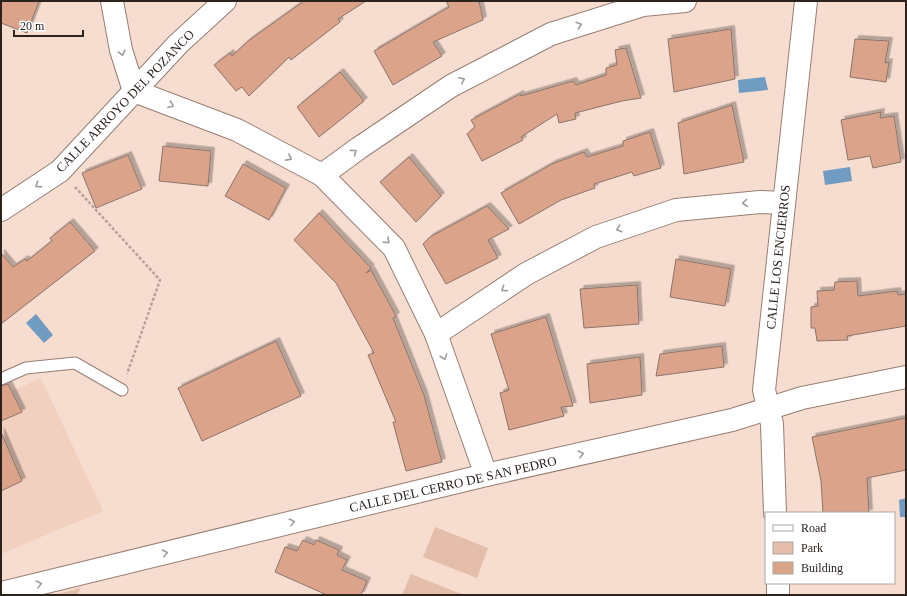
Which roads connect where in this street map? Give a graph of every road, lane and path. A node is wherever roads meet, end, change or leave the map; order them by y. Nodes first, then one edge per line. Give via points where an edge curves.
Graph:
1 (112, 1) edge
2 (225, 1) edge
3 (685, 1) edge
4 (806, 1) edge
5 (134, 91) junction
6 (60, 171) junction
7 (322, 175) junction
8 (784, 203) junction
9 (1, 210) edge
10 (436, 334) junction
11 (906, 377) edge
12 (1, 379) edge
13 (122, 390) joint
14 (768, 408) junction
15 (486, 475) junction
16 (775, 512) edge
17 (778, 584) edge
18 (1, 593) edge
19 (778, 595) edge

1 -> 5 street via 121,50
2 - 5 street, CALLE ARROYO DEL POZANCO via 178,44
7 -> 3 street via 451,86 551,34 643,5
4 - 8 street, CALLE LOS ENCIERROS
5 - 6 street, CALLE ARROYO DEL POZANCO
5 -> 7 street via 237,130
6 -> 9 street, CALLE ARROYO DEL POZANCO
6 - 13 path via 160,280
7 -> 10 street via 394,248
8 -> 10 street via 760,202 676,210 596,237 526,274
8 - 14 street, CALLE LOS ENCIERROS via 764,390
10 -> 15 street
11 - 14 street, CALLE DEL CERRO DE SAN PEDRO via 802,398
12 - 13 lane via 26,368 75,363
15 -> 14 street, CALLE DEL CERRO DE SAN PEDRO via 732,420
14 - 16 street, CALLE LOS ENCIERROS via 772,424
18 -> 15 street, CALLE DEL CERRO DE SAN PEDRO
17 - 19 street

